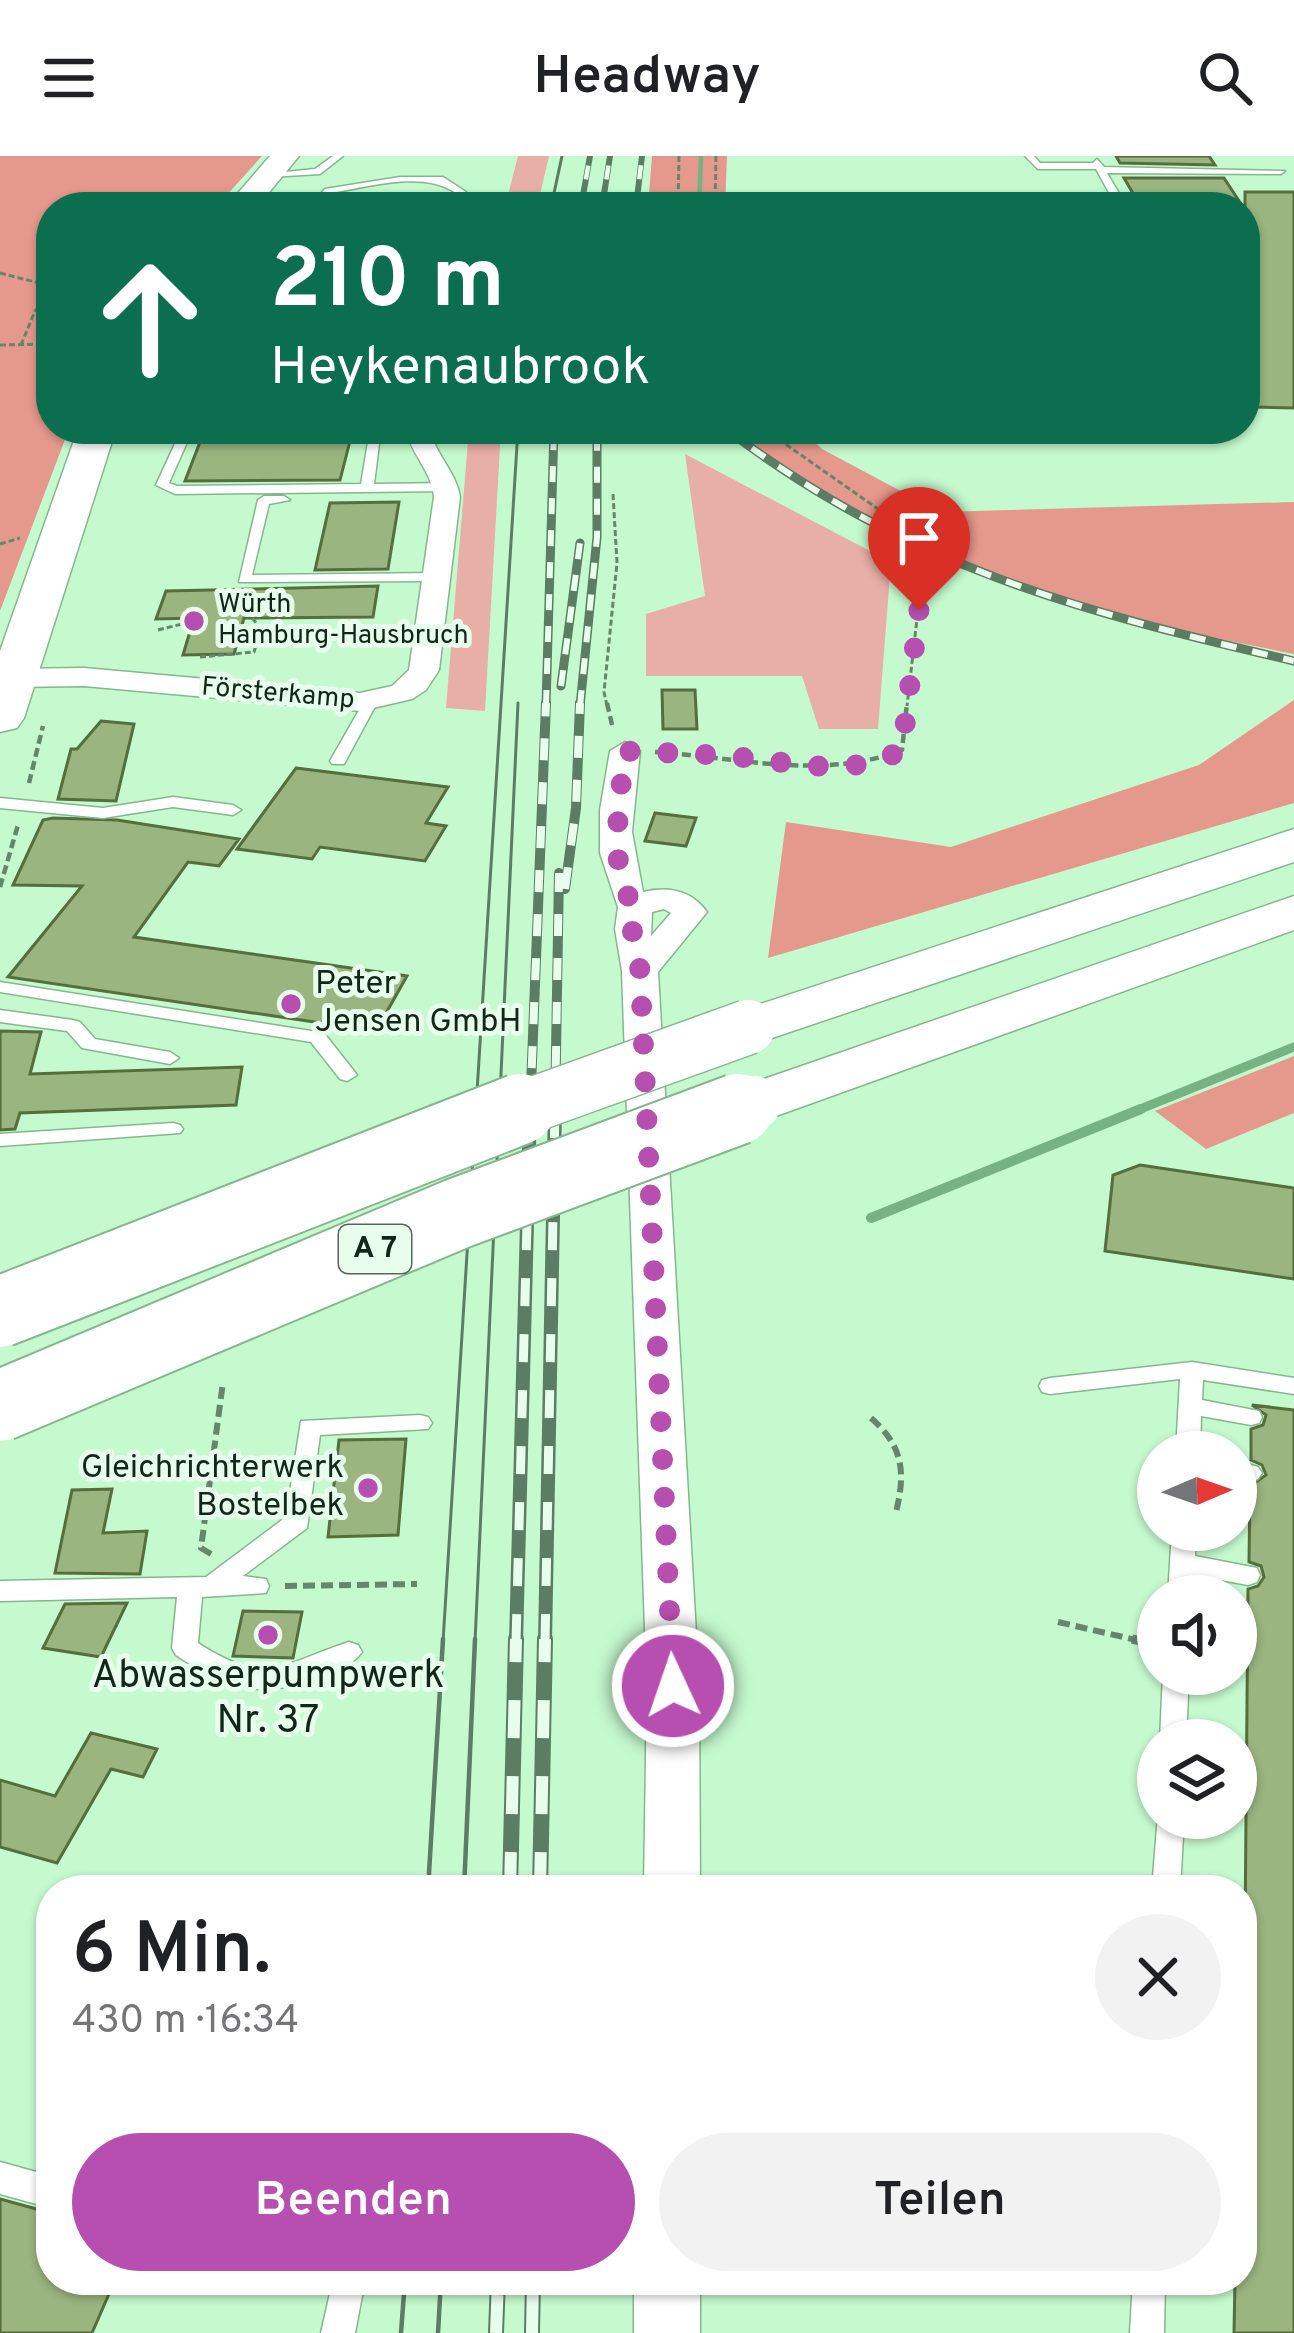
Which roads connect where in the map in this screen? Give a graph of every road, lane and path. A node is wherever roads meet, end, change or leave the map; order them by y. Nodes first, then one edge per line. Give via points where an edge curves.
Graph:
1 (339, 156) edge
2 (679, 156) edge
3 (716, 156) edge
4 (1029, 156) edge
5 (1270, 156) edge
6 (1098, 164) edge
7 (277, 165) edge
8 (1281, 171) junction
9 (1294, 188) edge
10 (254, 192) edge
11 (327, 192) edge
12 (461, 192) edge
13 (678, 192) edge
14 (715, 192) edge
15 (1114, 192) edge
16 (0, 273) edge
17 (36, 282) edge
18 (36, 310) edge
19 (36, 344) edge
20 (0, 345) edge
21 (21, 345) junction
22 (92, 444) edge
23 (180, 444) edge
24 (373, 444) edge
25 (419, 444) edge
26 (785, 444) edge
27 (367, 488) junction
28 (447, 492) junction
29 (614, 494) dead end
30 (436, 577) junction
31 (252, 618) dead end
32 (194, 621) dead end
33 (242, 628) dead end
34 (261, 628) junction
35 (158, 630) dead end
36 (257, 642) junction
37 (291, 644) dead end
38 (184, 657) dead end
39 (7, 698) edge
40 (371, 701) junction
41 (626, 751) junction
42 (338, 761) dead end
43 (0, 803) edge
44 (233, 810) dead end
45 (1294, 845) edge
46 (635, 907) junction
47 (1294, 912) edge
48 (640, 970) junction
49 (0, 987) edge
50 (0, 1016) edge
51 (170, 1058) dead end
52 (347, 1075) dead end
53 (173, 1129) dead end
54 (0, 1140) edge
55 (0, 1312) edge
56 (1192, 1370) junction
57 (223, 1382) dead end
58 (1050, 1385) dead end
59 (1294, 1386) edge
60 (0, 1406) edge
61 (1191, 1406) junction
62 (1252, 1417) dead end
63 (871, 1418) dead end
64 (420, 1424) dead end
65 (1189, 1431) edge
66 (896, 1512) dead end
67 (1183, 1551) edge
68 (1182, 1563) junction
69 (234, 1569) junction
70 (1181, 1575) edge
71 (1248, 1575) dead end
72 (417, 1585) dead end
73 (257, 1586) joint
74 (200, 1587) junction
75 (0, 1591) edge
76 (1058, 1622) dead end
77 (1137, 1640) edge
78 (349, 1652) dead end
79 (1169, 1839) edge
80 (672, 1875) edge
81 (1167, 1875) edge
82 (0, 2178) edge
83 (36, 2188) edge
84 (348, 2295) edge
85 (667, 2295) edge
86 (1148, 2295) edge
87 (338, 2333) edge
88 (667, 2333) edge
89 (1147, 2333) edge

1 - 7 lane via 316,172
2 - 13 path
3 - 14 path
4 - 6 lane via 1038,166
5 - 8 lane
6 - 8 lane
6 - 15 lane
7 - 10 main road
8 - 9 lane
11 - 12 lane via 400,180 443,180
16 - 17 path
18 - 21 path
19 - 21 path
20 - 21 path
22 - 39 main road
23 - 27 lane via 162,485 175,490
24 - 27 lane
25 - 28 street
26 - 41 path via 950,550 929,562 902,750 841,768
27 - 28 lane
28 - 30 street, Försterkamp
28 - 30 lane via 264,500 244,579
29 - 41 path via 617,563 604,692
30 - 40 street, Försterkamp via 424,670 402,693
31 - 34 path
32 - 35 path
33 - 34 path
34 - 36 path
36 - 37 path
36 - 38 path via 254,652
39 - 40 street, Försterkamp via 84,677
40 - 42 lane
41 - 46 street via 618,843
43 - 44 lane via 103,814 173,802
45 - 55 main road, A 7, bridge via 401,1152
46 - 48 street
46 - 48 street via 665,899 690,912
47 - 60 main road, A 7, bridge via 459,1214
48 - 80 street via 673,1686
49 - 52 lane via 317,1037
50 - 51 lane via 73,1027 89,1044
53 - 54 lane
56 - 58 lane
56 - 59 lane
56 - 61 lane
57 - 69 path via 202,1548
61 - 62 lane
61 - 65 lane
63 - 66 path via 890,1432 907,1469
64 - 69 lane via 309,1427 298,1520
67 - 68 lane
68 - 70 lane
68 - 71 lane
69 - 74 lane
72 - 73 path
73 - 74 lane
74 - 75 lane
74 - 78 lane via 185,1648 224,1676 287,1681
76 - 77 path
79 - 81 lane
82 - 83 lane
84 - 87 lane
85 - 88 street
86 - 89 lane

